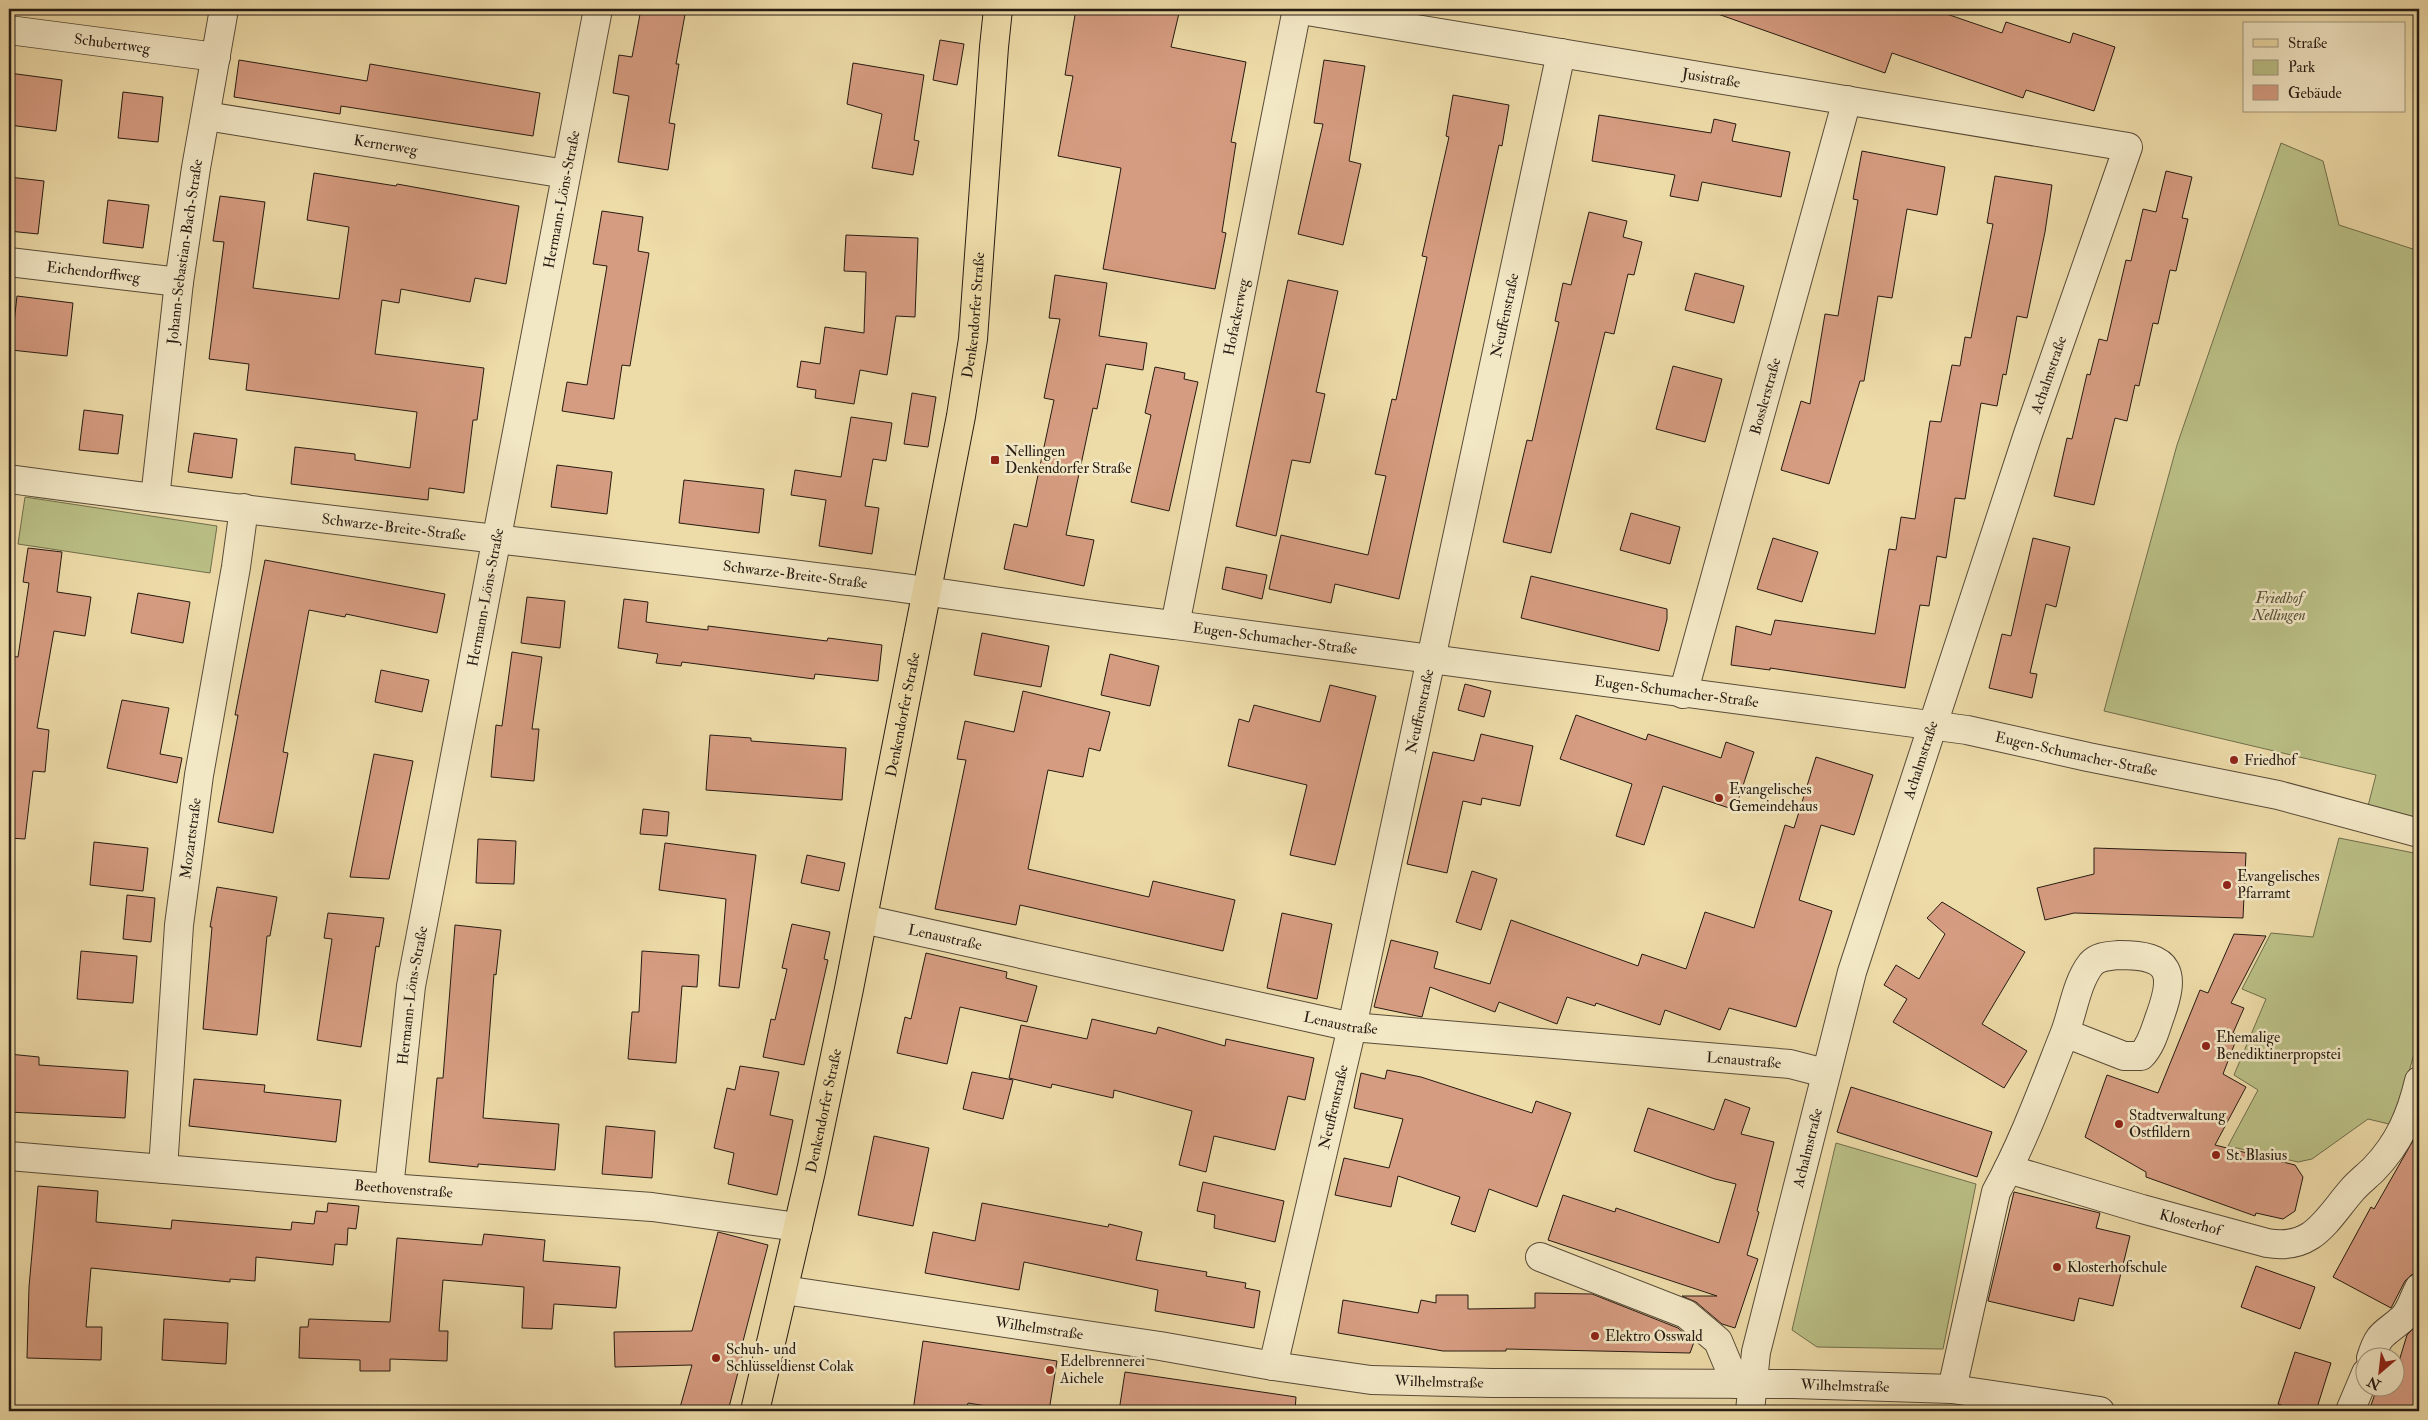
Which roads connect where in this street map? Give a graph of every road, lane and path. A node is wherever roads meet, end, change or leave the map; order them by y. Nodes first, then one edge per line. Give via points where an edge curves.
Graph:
1 (224, 9) edge
2 (598, 9) edge
3 (998, 9) edge
4 (1296, 9) edge
5 (9, 30) edge
6 (1561, 54) junction
7 (216, 57) junction
8 (1846, 100) junction
9 (206, 116) junction
10 (2128, 147) joint
11 (566, 174) junction
12 (9, 262) edge
13 (179, 282) junction
14 (9, 482) edge
15 (154, 498) junction
16 (244, 508) junction
17 (498, 538) junction
18 (928, 592) junction
19 (1175, 625) junction
20 (1431, 660) junction
21 (1683, 694) junction
22 (1931, 727) junction
23 (2419, 833) edge
24 (863, 919) junction
25 (1352, 1027) junction
26 (2065, 1034) dead end
27 (1825, 1073) junction
28 (2419, 1081) edge
29 (9, 1156) edge
30 (2008, 1169) junction
31 (163, 1170) junction
32 (389, 1188) junction
33 (798, 1227) junction
34 (1540, 1257) dead end
35 (2419, 1288) edge
36 (784, 1290) junction
37 (2374, 1348) edge
38 (1273, 1366) junction
39 (1744, 1383) junction
40 (1952, 1389) junction
41 (2356, 1397) edge
42 (755, 1411) edge
43 (1750, 1411) edge
44 (2100, 1411) edge
45 (2350, 1411) edge

1 - 7 street, Johann-Sebastian-Bach-Straße
2 - 11 street, Hermann-Löns-Straße
3 - 18 main road, Denkendorfer Straße via 973,339
4 - 6 street, Jusistraße
4 - 19 street, Hofackerweg
5 - 7 street, Schubertweg
6 - 8 street, Jusistraße
6 - 20 street, Neuffenstraße
7 - 9 street, Johann-Sebastian-Bach-Straße
8 - 10 street, Jusistraße
8 - 21 street, Bosslerstraße
9 - 11 street, Kernerweg
9 - 13 street, Johann-Sebastian-Bach-Straße
10 - 22 street, Achalmstraße
11 - 17 street, Hermann-Löns-Straße
12 - 13 street, Eichendorffweg
13 - 15 street, Johann-Sebastian-Bach-Straße
14 - 15 street, Schwarze-Breite-Straße
15 - 16 street, Schwarze-Breite-Straße
16 - 17 street, Schwarze-Breite-Straße
16 - 31 street, Mozartstraße via 199,775 179,925
17 - 18 street, Schwarze-Breite-Straße
17 - 32 street, Hermann-Löns-Straße via 411,986
18 - 19 street, Eugen-Schumacher-Straße
18 - 24 main road, Denkendorfer Straße
19 - 20 street, Eugen-Schumacher-Straße
20 - 21 street, Eugen-Schumacher-Straße
20 - 25 street, Neuffenstraße
21 - 22 street, Eugen-Schumacher-Straße
22 - 23 street, Eugen-Schumacher-Straße via 1967,730 2278,795
22 - 27 street, Achalmstraße via 1852,972
24 - 25 street, Lenaustraße
24 - 33 main road, Denkendorfer Straße
25 - 27 street, Lenaustraße via 1790,1064
25 - 38 street, Neuffenstraße
26 - 30 street
27 - 39 street, Achalmstraße via 1756,1352
28 - 30 street, Klosterhof via 2404,1130 2325,1224 2298,1243 2282,1246
29 - 31 street, Beethovenstraße
30 - 40 street via 1993,1200
31 - 32 street, Beethovenstraße
32 - 33 street, Beethovenstraße via 652,1207
33 - 36 main road, Denkendorfer Straße
34 - 39 street via 1686,1314 1718,1341
35 - 37 street via 2403,1318 2383,1332
36 - 38 street, Wilhelmstraße
36 - 42 main road, Denkendorfer Straße
38 - 39 street, Wilhelmstraße via 1408,1382
39 - 40 street, Wilhelmstraße
39 - 43 street, Achalmstraße
40 - 44 street, Wilhelmstraße
41 - 45 street

